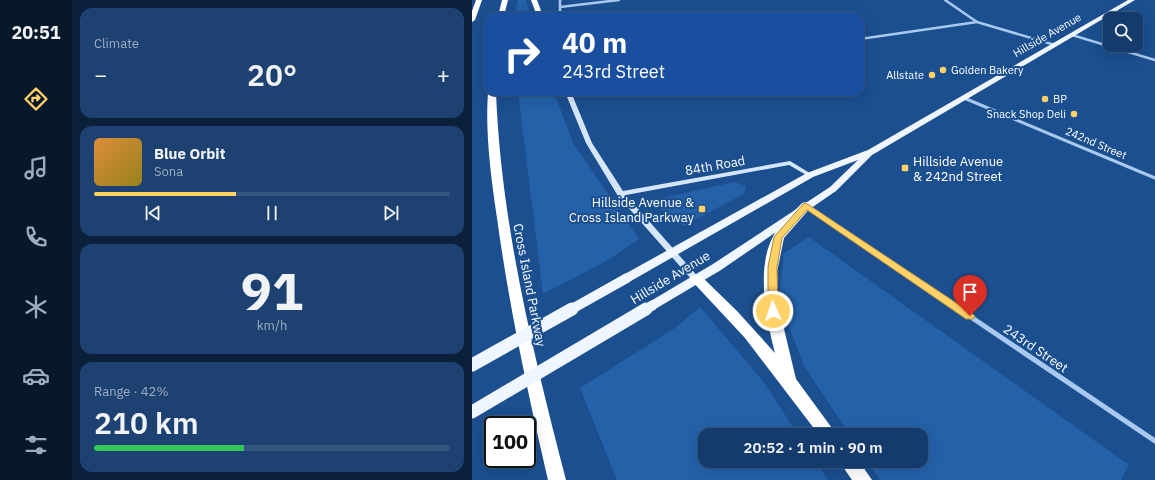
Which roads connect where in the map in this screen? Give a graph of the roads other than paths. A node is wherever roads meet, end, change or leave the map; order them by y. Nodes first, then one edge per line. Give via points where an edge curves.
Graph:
1 (479, 0) edge
2 (505, 0) edge
3 (534, 0) edge
4 (560, 0) edge
5 (619, 0) edge
6 (945, 0) edge
7 (1132, 0) edge
8 (560, 7) junction
9 (502, 12) edge
10 (538, 12) edge
11 (560, 12) edge
12 (472, 20) edge
13 (977, 22) junction
14 (1072, 35) junction
15 (864, 37) edge
16 (1055, 45) junction
17 (1155, 60) edge
18 (492, 96) edge
19 (570, 96) edge
20 (964, 98) junction
21 (871, 152) junction
22 (810, 176) junction
23 (1155, 178) edge
24 (621, 194) junction
25 (806, 206) junction
26 (673, 253) junction
27 (696, 279) junction
28 (472, 365) edge
29 (790, 383) junction
30 (472, 412) edge
31 (824, 428) edge
32 (1155, 441) edge
33 (854, 468) edge
34 (557, 480) edge
35 (863, 480) edge

1 - 12 highway
2 - 9 highway
3 - 10 highway
4 - 8 street
5 - 8 street
6 - 13 street
7 - 14 main road, Hillside Avenue
8 - 11 street
13 - 15 street
13 - 16 street
14 - 16 main road, Hillside Avenue
14 - 17 street
16 - 20 main road, Hillside Avenue
18 - 34 highway, Cross Island Parkway via 497,183 504,226 530,362
19 - 24 street via 589,143
20 - 21 main road, Hillside Avenue
20 - 23 street, 242nd Street
21 - 22 main road, Hillside Avenue
21 - 25 main road, Hillside Avenue via 833,189
22 - 24 street, 84th Road via 790,163
22 - 26 main road, Hillside Avenue
24 - 26 street
25 - 27 main road, Hillside Avenue
25 - 29 highway via 778,237 772,267 773,311
25 - 32 street, 243rd Street
26 - 27 street
26 - 28 main road, Hillside Avenue, bridge
27 - 29 highway via 751,336
27 - 30 main road, Hillside Avenue, bridge
29 - 31 highway
33 - 35 highway

